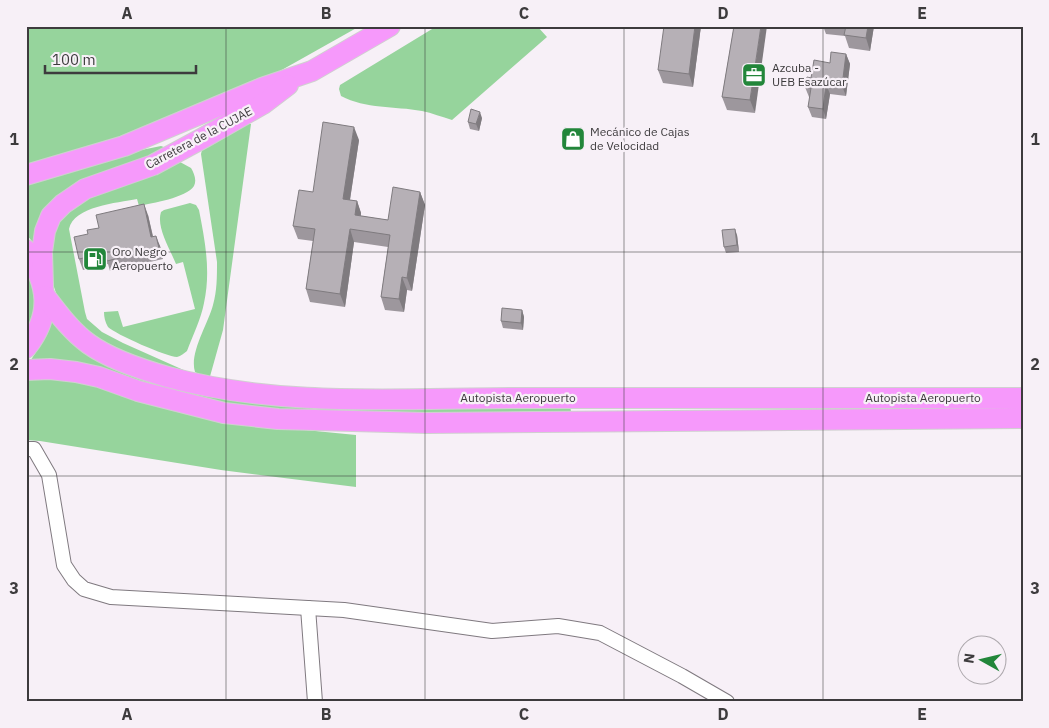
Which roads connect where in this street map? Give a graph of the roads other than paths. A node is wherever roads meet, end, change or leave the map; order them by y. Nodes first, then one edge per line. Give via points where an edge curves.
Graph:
1 (390, 26) edge
2 (306, 74) junction
3 (124, 146) junction
4 (182, 149) junction
5 (26, 175) edge
6 (26, 250) edge
7 (44, 290) junction
8 (26, 348) edge
9 (26, 370) edge
10 (1023, 398) edge
11 (1023, 418) edge
12 (26, 449) edge
13 (308, 608) junction
14 (315, 702) edge
15 (727, 702) edge

1 - 2 highway, Carretera de la CUJAE
2 - 3 highway, Carretera de la CUJAE via 262,88
2 - 4 highway, Carretera de la CUJAE via 263,104
3 - 4 highway via 170,144
3 - 5 highway, Carretera de la CUJAE
4 - 7 highway, Carretera de la CUJAE via 153,165 85,189 51,216 42,252
6 - 7 highway via 36,265
7 - 8 highway, Carretera de la CUJAE via 40,326
7 - 10 highway, Autopista Aeropuerto via 77,334 121,360 167,376 226,390 283,397 330,400
9 - 11 highway, Autopista Aeropuerto via 76,372 224,413 278,420 436,423
12 - 13 street via 34,449 49,475 64,565 84,589 111,597
13 - 14 street
13 - 15 street via 492,631 558,626 600,633

